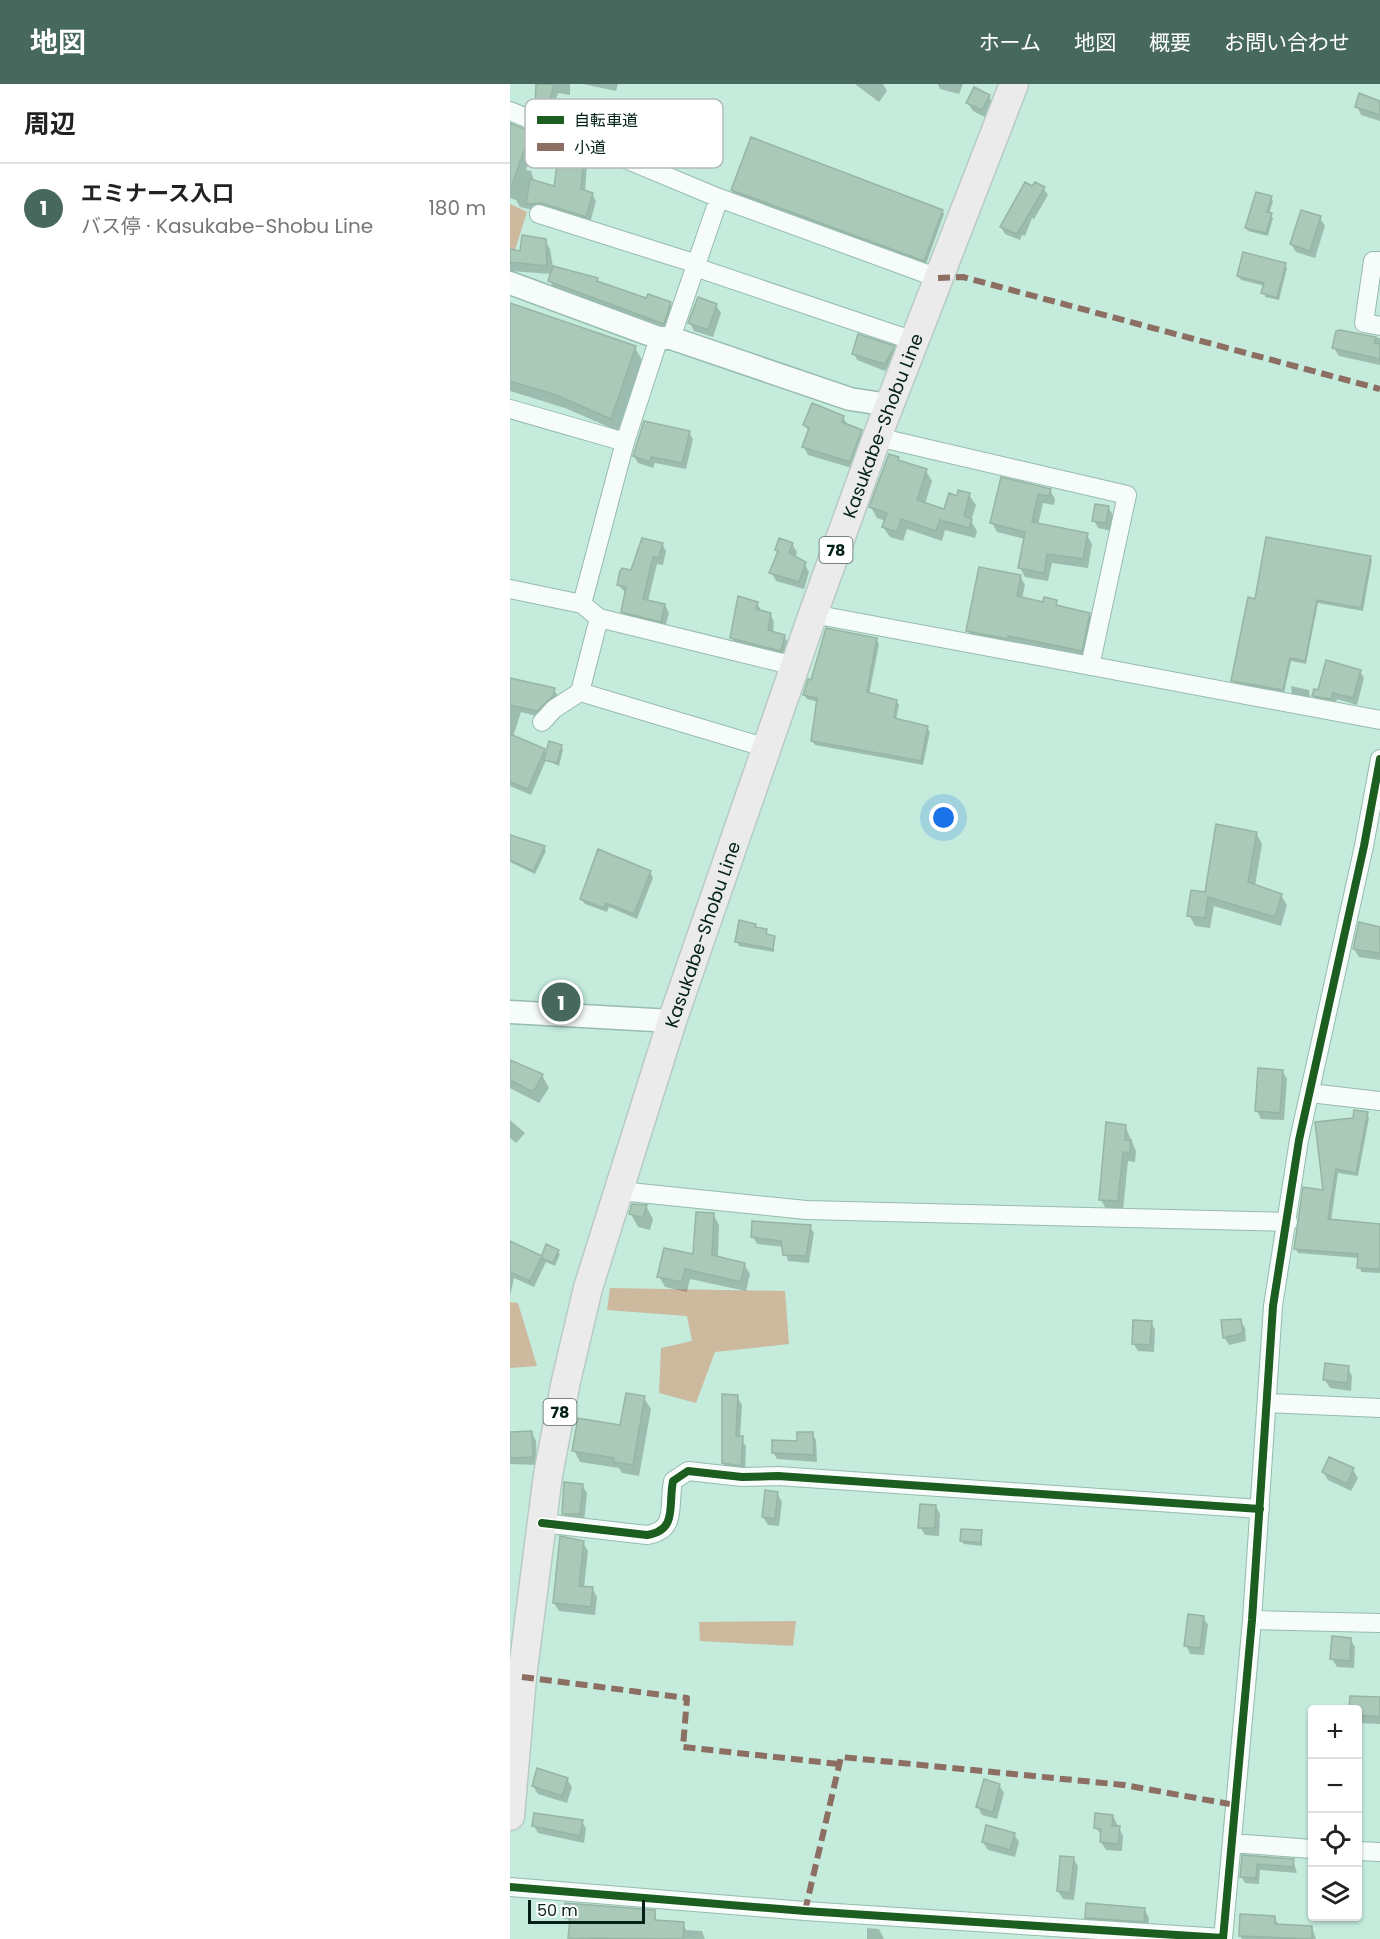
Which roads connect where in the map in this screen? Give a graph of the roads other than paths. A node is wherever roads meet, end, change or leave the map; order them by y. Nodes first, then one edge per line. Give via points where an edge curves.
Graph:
1 (1014, 84) edge
2 (510, 111) edge
3 (525, 117) edge
4 (647, 168) edge
5 (719, 198) junction
6 (539, 214) dead end
7 (1380, 261) edge
8 (696, 265) junction
9 (938, 278) junction
10 (510, 283) edge
11 (1380, 326) edge
12 (665, 338) junction
13 (914, 341) junction
14 (889, 405) junction
15 (510, 409) edge
16 (877, 437) junction
17 (625, 442) junction
18 (510, 589) edge
19 (582, 604) junction
20 (813, 614) junction
21 (599, 618) junction
22 (795, 666) junction
23 (1090, 666) junction
24 (580, 692) junction
25 (1380, 720) edge
26 (542, 722) dead end
27 (767, 748) junction
28 (1380, 759) edge
29 (510, 1012) edge
30 (672, 1021) junction
31 (1310, 1093) junction
32 (1380, 1101) edge
33 (620, 1191) junction
34 (1287, 1222) junction
35 (1267, 1403) junction
36 (1380, 1408) edge
37 (1260, 1509) junction
38 (542, 1523) junction
39 (1252, 1620) junction
40 (1380, 1623) edge
41 (512, 1760) edge
42 (510, 1816) edge
43 (1232, 1843) junction
44 (1308, 1849) edge
45 (1362, 1851) edge
46 (1380, 1852) edge
47 (510, 1887) edge
48 (1223, 1938) edge

1 - 9 main road, Kasukabe-Shobu Line / 78
2 - 3 street
4 - 5 street
5 - 8 street
5 - 9 street
6 - 8 street
7 - 11 street via 1374,261 1364,322
8 - 12 street
8 - 13 street
9 - 13 main road, Kasukabe-Shobu Line / 78
10 - 12 street
12 - 14 street via 850,399
12 - 17 street
13 - 14 main road, Kasukabe-Shobu Line / 78
14 - 16 main road, Kasukabe-Shobu Line / 78
15 - 17 street
16 - 20 main road, Kasukabe-Shobu Line / 78
16 - 23 street via 1127,495
17 - 19 street
18 - 19 street
19 - 21 street
20 - 22 main road, Kasukabe-Shobu Line / 78
20 - 23 street
21 - 22 street
21 - 24 street
22 - 27 main road, Kasukabe-Shobu Line / 78
23 - 25 street
24 - 26 street
24 - 27 street
27 - 30 main road, Kasukabe-Shobu Line / 78
28 - 31 street
29 - 30 street
30 - 33 main road, Kasukabe-Shobu Line / 78
31 - 32 street
31 - 34 street
33 - 34 street via 806,1210
33 - 38 main road, Kasukabe-Shobu Line / 78 via 588,1288 566,1381
34 - 35 street via 1273,1306
35 - 36 street
35 - 37 street
37 - 38 street via 688,1471 673,1481 668,1524 655,1534
37 - 39 street
38 - 41 main road, Kasukabe-Shobu Line / 78
39 - 40 street
39 - 43 street
41 - 42 main road, Kasukabe-Shobu Line / 78
43 - 44 street
43 - 48 street
45 - 46 street
47 - 48 street

